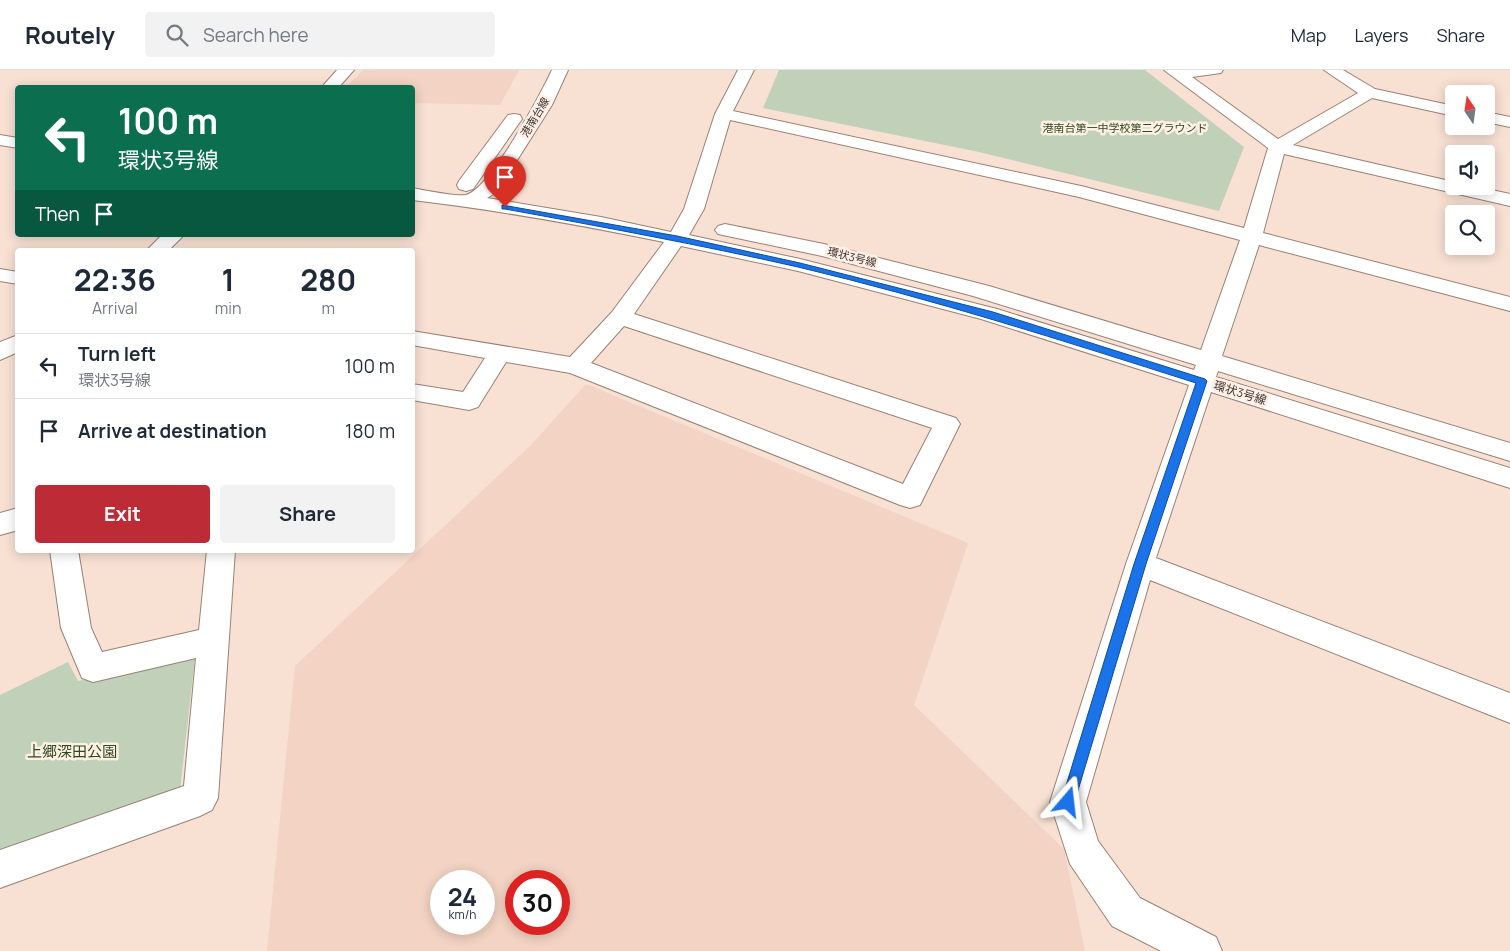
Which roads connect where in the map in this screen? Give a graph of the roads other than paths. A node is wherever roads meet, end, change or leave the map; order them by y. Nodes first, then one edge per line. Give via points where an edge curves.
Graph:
1 (346, 70) edge
2 (560, 70) edge
3 (746, 70) edge
4 (1216, 70) edge
5 (1332, 70) edge
6 (1175, 72) edge
7 (332, 85) edge
8 (1370, 93) junction
9 (524, 103) dead end
10 (1445, 109) edge
11 (723, 114) junction
12 (1495, 119) edge
13 (1510, 122) edge
14 (0, 124) edge
15 (15, 126) edge
16 (0, 140) edge
17 (15, 142) edge
18 (1277, 147) junction
19 (415, 179) edge
20 (490, 188) junction
21 (468, 193) junction
22 (415, 194) edge
23 (1510, 200) edge
24 (681, 230) junction
25 (1252, 235) junction
26 (172, 237) edge
27 (159, 248) edge
28 (0, 275) edge
29 (15, 278) edge
30 (1510, 304) edge
31 (620, 318) junction
32 (415, 338) edge
33 (15, 344) edge
34 (0, 352) edge
35 (501, 352) junction
36 (575, 366) junction
37 (1205, 371) junction
38 (415, 392) edge
39 (1510, 452) edge
40 (1510, 478) edge
41 (15, 520) edge
42 (0, 524) edge
43 (64, 553) edge
44 (221, 553) edge
45 (1140, 564) junction
46 (212, 641) junction
47 (1510, 708) edge
48 (0, 869) edge
49 (1202, 951) edge

1 - 7 street
2 - 20 street, 港南台線 via 544,105
3 - 11 street
4 - 6 street
5 - 8 street
6 - 18 street
8 - 10 street
8 - 18 street
9 - 21 street, 港南台線
11 - 24 street via 694,209
11 - 25 street via 1003,174
12 - 13 street
14 - 15 street
16 - 17 street
18 - 23 street
18 - 25 street
19 - 21 street, 環状3号線
20 - 21 street
20 - 24 street, 環状3号線
21 - 22 street, 環状3号線
21 - 24 street, 環状3号線
24 - 31 street
24 - 37 street, 環状3号線 via 800,265
25 - 30 street
25 - 37 street
26 - 27 street
28 - 29 street
31 - 36 street
31 - 36 street via 947,424 910,498
32 - 35 street
33 - 34 street
35 - 36 street
35 - 38 street via 469,401
37 - 39 street, 環状3号線
37 - 40 street, 環状3号線
37 - 45 street
41 - 42 street
43 - 46 street via 76,628 93,668
44 - 46 street
45 - 47 street
45 - 49 street via 1068,802 1083,851 1126,912
46 - 48 street via 200,798

